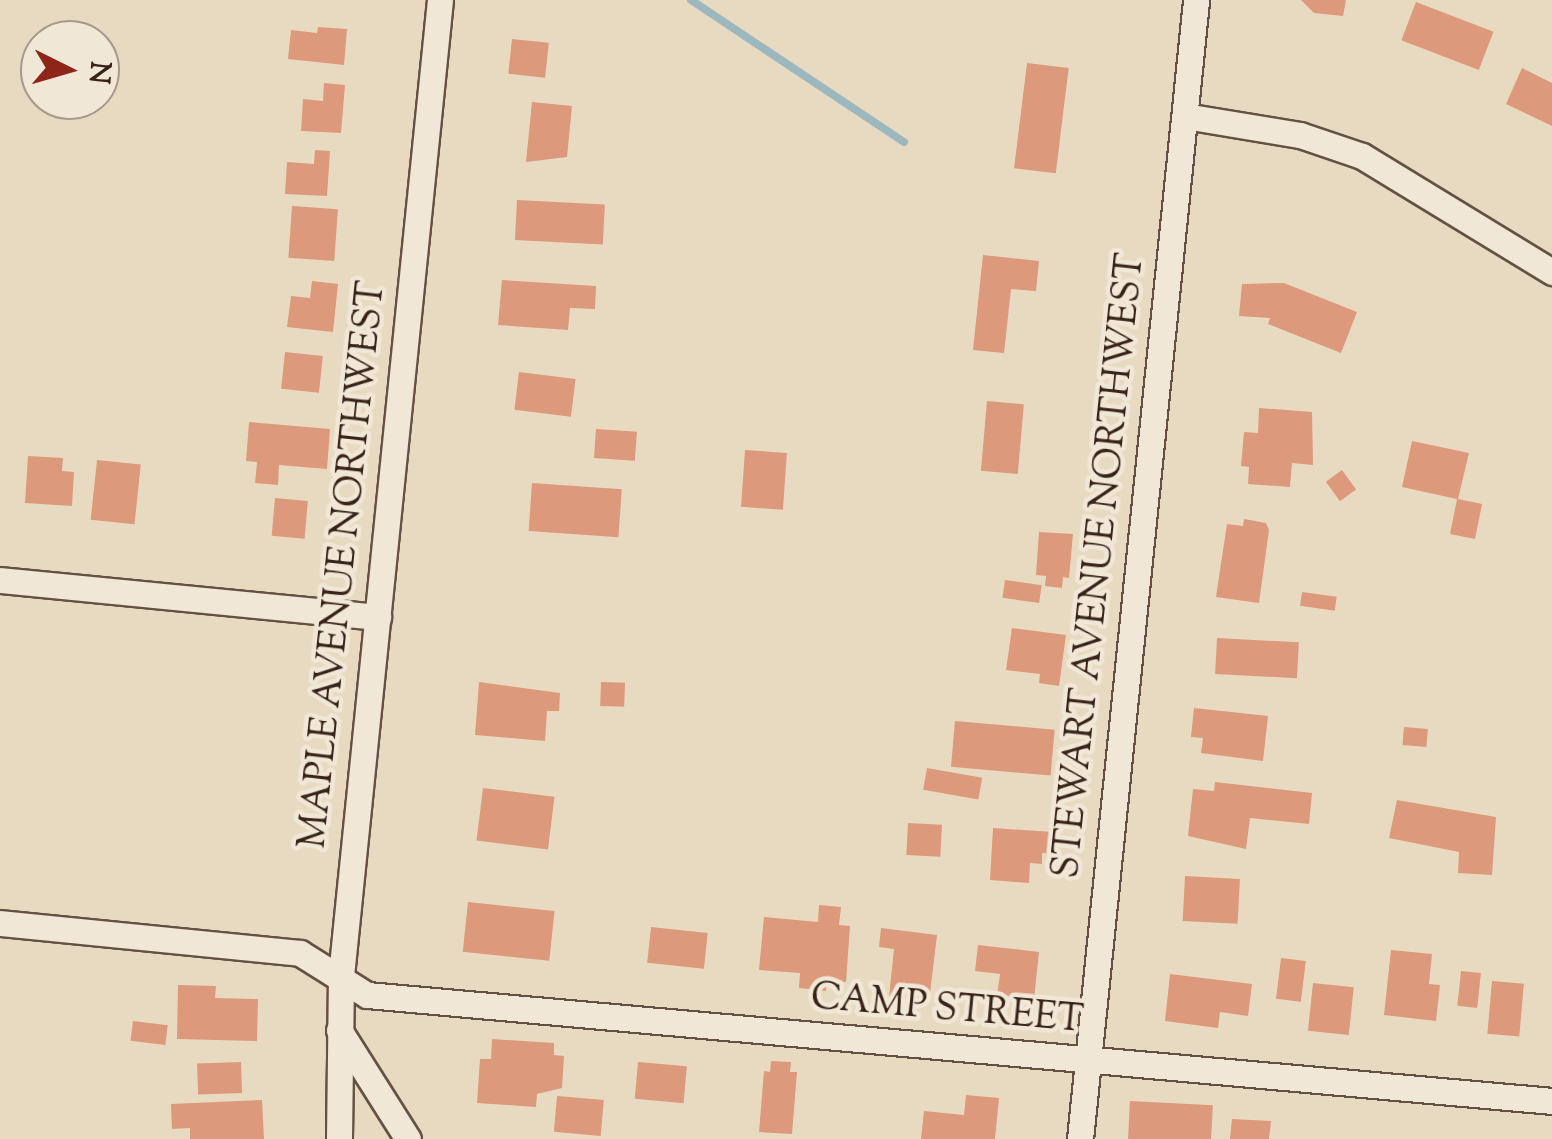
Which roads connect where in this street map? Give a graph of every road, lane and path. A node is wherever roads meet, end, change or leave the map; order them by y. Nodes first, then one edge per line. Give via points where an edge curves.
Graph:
1 (440, 0) edge
2 (1196, 0) edge
3 (1185, 116) junction
4 (1552, 272) edge
5 (0, 580) edge
6 (378, 617) junction
7 (0, 923) edge
8 (341, 976) junction
9 (339, 1030) junction
10 (1088, 1062) junction
11 (1552, 1101) edge
12 (339, 1139) edge
13 (408, 1139) edge
14 (1080, 1139) edge

1 - 6 street, MAPLE AVENUE NORTHWEST
2 - 3 street, STEWART AVENUE NORTHWEST
3 - 4 street via 1300,135 1362,156
3 - 10 street, STEWART AVENUE NORTHWEST
5 - 6 street
6 - 8 street, MAPLE AVENUE NORTHWEST
7 - 8 street, CAMP STREET via 300,953
8 - 9 street, MAPLE AVENUE NORTHWEST
8 - 10 street, CAMP STREET via 367,994
9 - 12 street, MAPLE AVENUE NORTHWEST
9 - 13 street
10 - 11 street, CAMP STREET
10 - 14 street, STEWART AVENUE NORTHWEST

